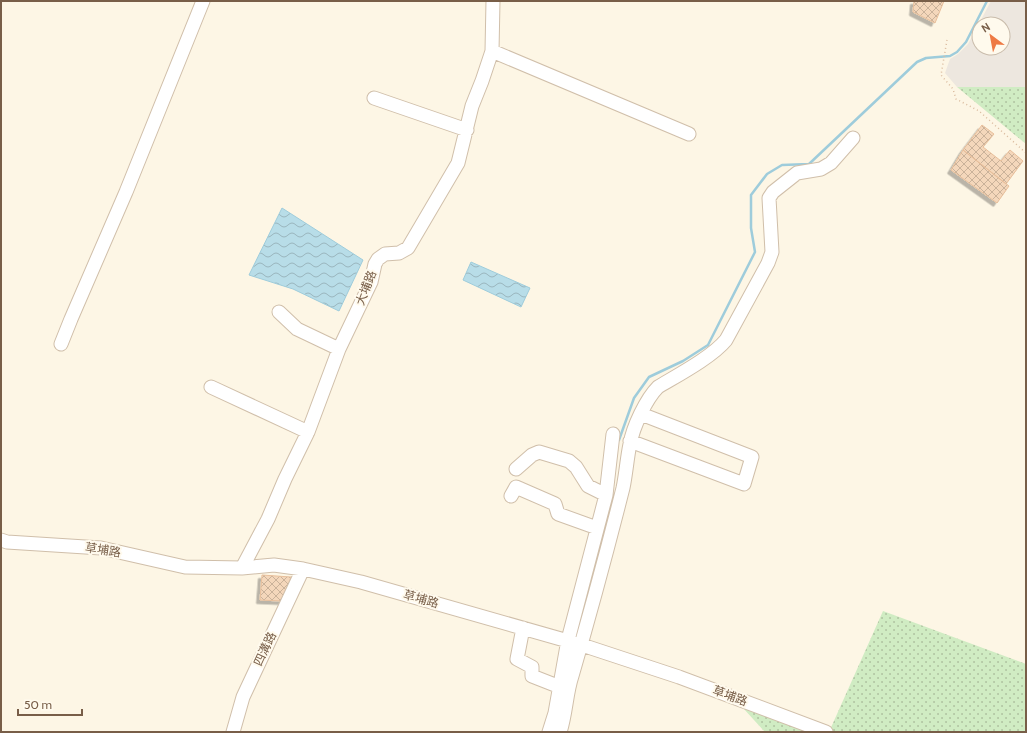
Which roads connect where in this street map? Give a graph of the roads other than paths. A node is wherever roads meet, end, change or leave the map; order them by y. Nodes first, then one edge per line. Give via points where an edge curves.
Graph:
1 (203, 1) edge
2 (493, 1) edge
3 (492, 51) junction
4 (374, 98) dead end
5 (467, 130) junction
6 (689, 134) dead end
7 (853, 138) dead end
8 (279, 312) dead end
9 (62, 344) dead end
10 (339, 349) junction
11 (211, 387) dead end
12 (640, 414) junction
13 (308, 432) junction
14 (613, 434) dead end
15 (630, 442) junction
16 (516, 468) dead end
17 (606, 495) junction
18 (511, 496) dead end
19 (597, 528) junction
20 (1, 540) edge
21 (242, 568) junction
22 (303, 569) junction
23 (523, 628) junction
24 (568, 640) junction
25 (582, 645) junction
26 (560, 687) junction
27 (233, 732) edge
28 (549, 732) edge
29 (560, 732) edge
30 (826, 732) edge

1 - 9 street
2 - 3 street, 大埔路
3 - 5 street, 大埔路 via 472,106
3 - 6 street
4 - 5 street
5 - 10 street, 大埔路 via 458,163 408,248 400,253 386,254 375,264 371,282
7 - 12 street via 831,163 812,172 797,173 773,192 769,198 772,252 726,340 710,354 658,387
8 - 10 street via 297,329
10 - 13 street, 大埔路
11 - 13 street
12 - 15 street
12 - 15 street via 752,457 744,484
13 - 21 street, 大埔路 via 268,520
14 - 17 street
15 - 25 street via 623,486
16 - 17 street via 539,452 569,461 588,486
17 - 19 street
18 - 19 street via 516,487 555,504 558,514
19 - 24 street
20 - 21 street, 草埔路 via 101,548 184,567
21 - 22 street, 草埔路 via 274,565
22 - 23 street, 草埔路 via 361,582
22 - 27 street, 四溝路 via 243,697
23 - 24 street, 草埔路
23 - 26 street via 517,659 532,667 532,676
24 - 25 street, 草埔路
24 - 26 street
25 - 29 street via 571,677
25 - 30 street, 草埔路 via 679,677
26 - 28 street

